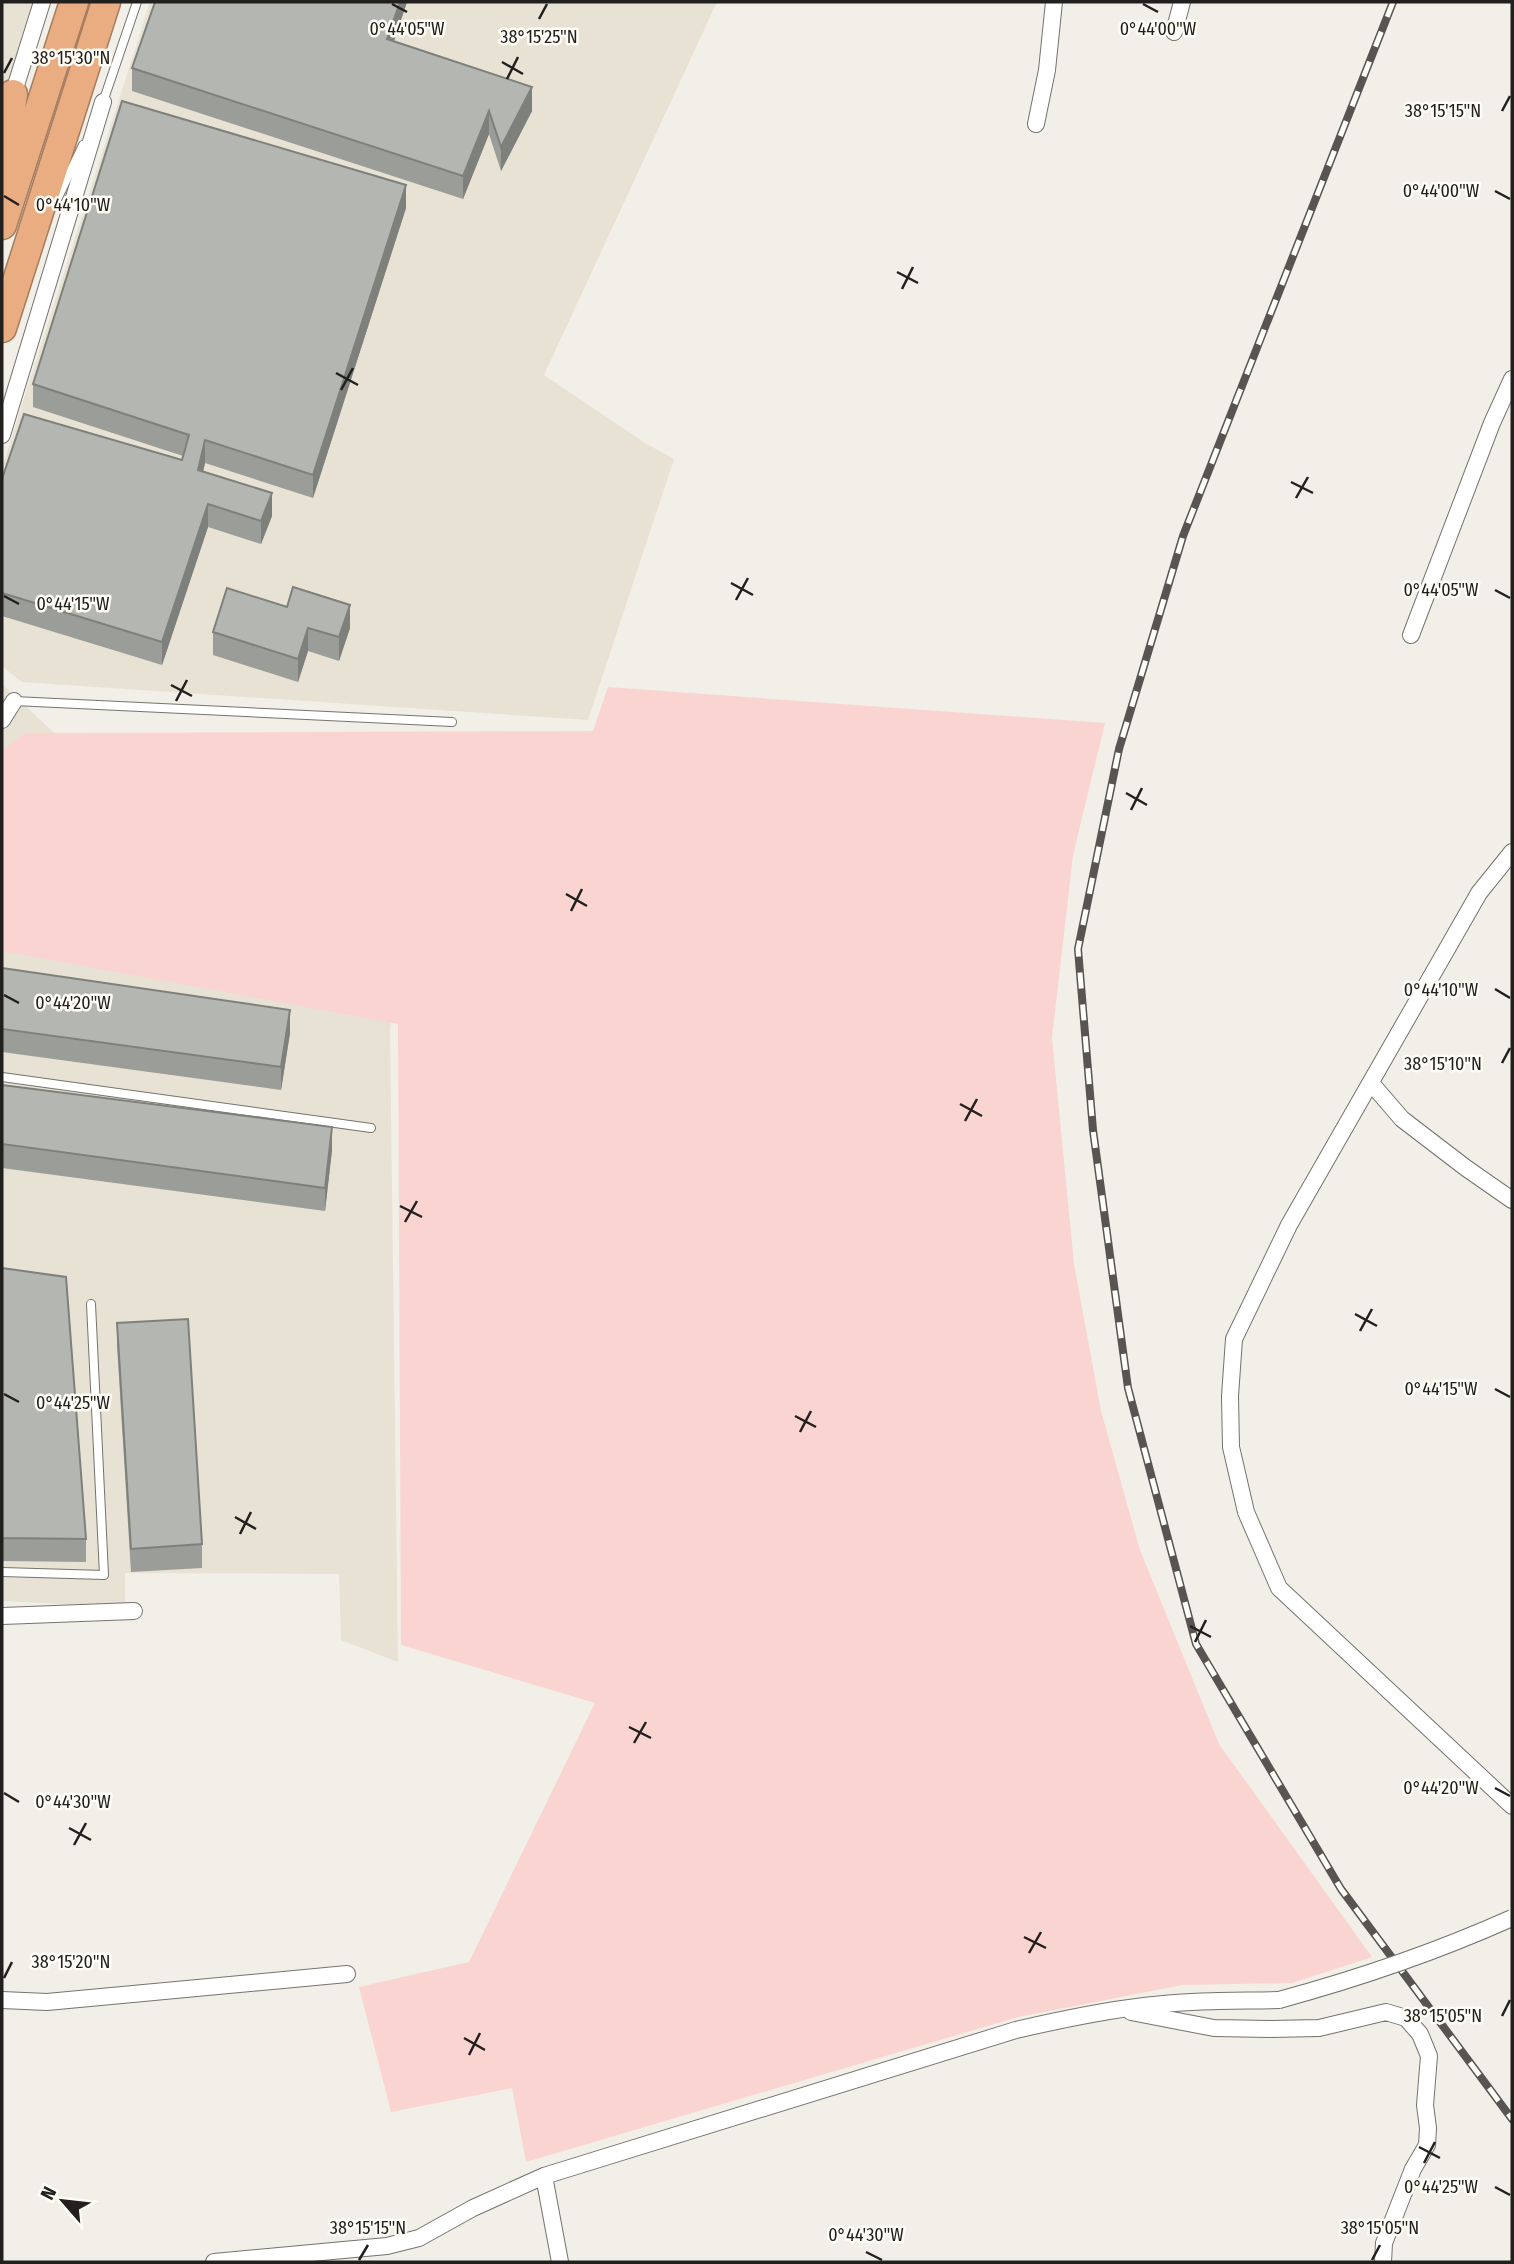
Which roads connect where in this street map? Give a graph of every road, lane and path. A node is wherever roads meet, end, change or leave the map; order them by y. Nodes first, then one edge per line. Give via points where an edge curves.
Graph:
1 (42, 2) edge
2 (74, 2) edge
3 (106, 2) edge
4 (137, 2) edge
5 (1054, 2) edge
6 (1182, 2) edge
7 (1174, 32) dead end
8 (13, 94) junction
9 (103, 102) junction
10 (1036, 124) dead end
11 (2, 130) edge
12 (2, 172) edge
13 (51, 212) dead end
14 (2, 225) edge
15 (46, 225) dead end
16 (11, 298) junction
17 (2, 328) edge
18 (1512, 379) edge
19 (2, 435) edge
20 (1411, 635) dead end
21 (6, 699) edge
22 (2, 720) edge
23 (452, 722) dead end
24 (1512, 852) edge
25 (2, 1077) edge
26 (1371, 1083) junction
27 (371, 1128) dead end
28 (1512, 1199) edge
29 (90, 1304) dead end
30 (2, 1572) edge
31 (134, 1611) dead end
32 (2, 1616) edge
33 (1512, 1806) edge
34 (1512, 1918) edge
35 (347, 1974) dead end
36 (2, 2000) edge
37 (1118, 2010) junction
38 (544, 2176) junction
39 (215, 2262) edge
40 (560, 2262) edge
41 (1383, 2262) edge

1 - 8 street
2 - 14 highway
3 - 16 highway
4 - 9 lane
5 - 10 street
6 - 7 street
8 - 11 street
8 - 12 highway
9 - 13 lane
9 - 19 street
15 - 16 lane
16 - 17 highway
18 - 20 street
21 - 22 street
21 - 23 lane
24 - 26 street via 1479,892
25 - 27 lane
26 - 28 street via 1402,1119
26 - 33 street via 1289,1225 1234,1339 1231,1447 1246,1512 1279,1588
29 - 30 lane via 104,1575
31 - 32 street
34 - 37 street, bridge via 1448,1947 1279,2000 1198,2001
35 - 36 street via 47,2002
37 - 38 street via 1016,2030
37 - 41 street via 1214,2028 1319,2028 1386,2012 1406,2018 1420,2034 1429,2056 1424,2105 1427,2146 1384,2243
38 - 39 street via 419,2238 387,2246
38 - 40 street

